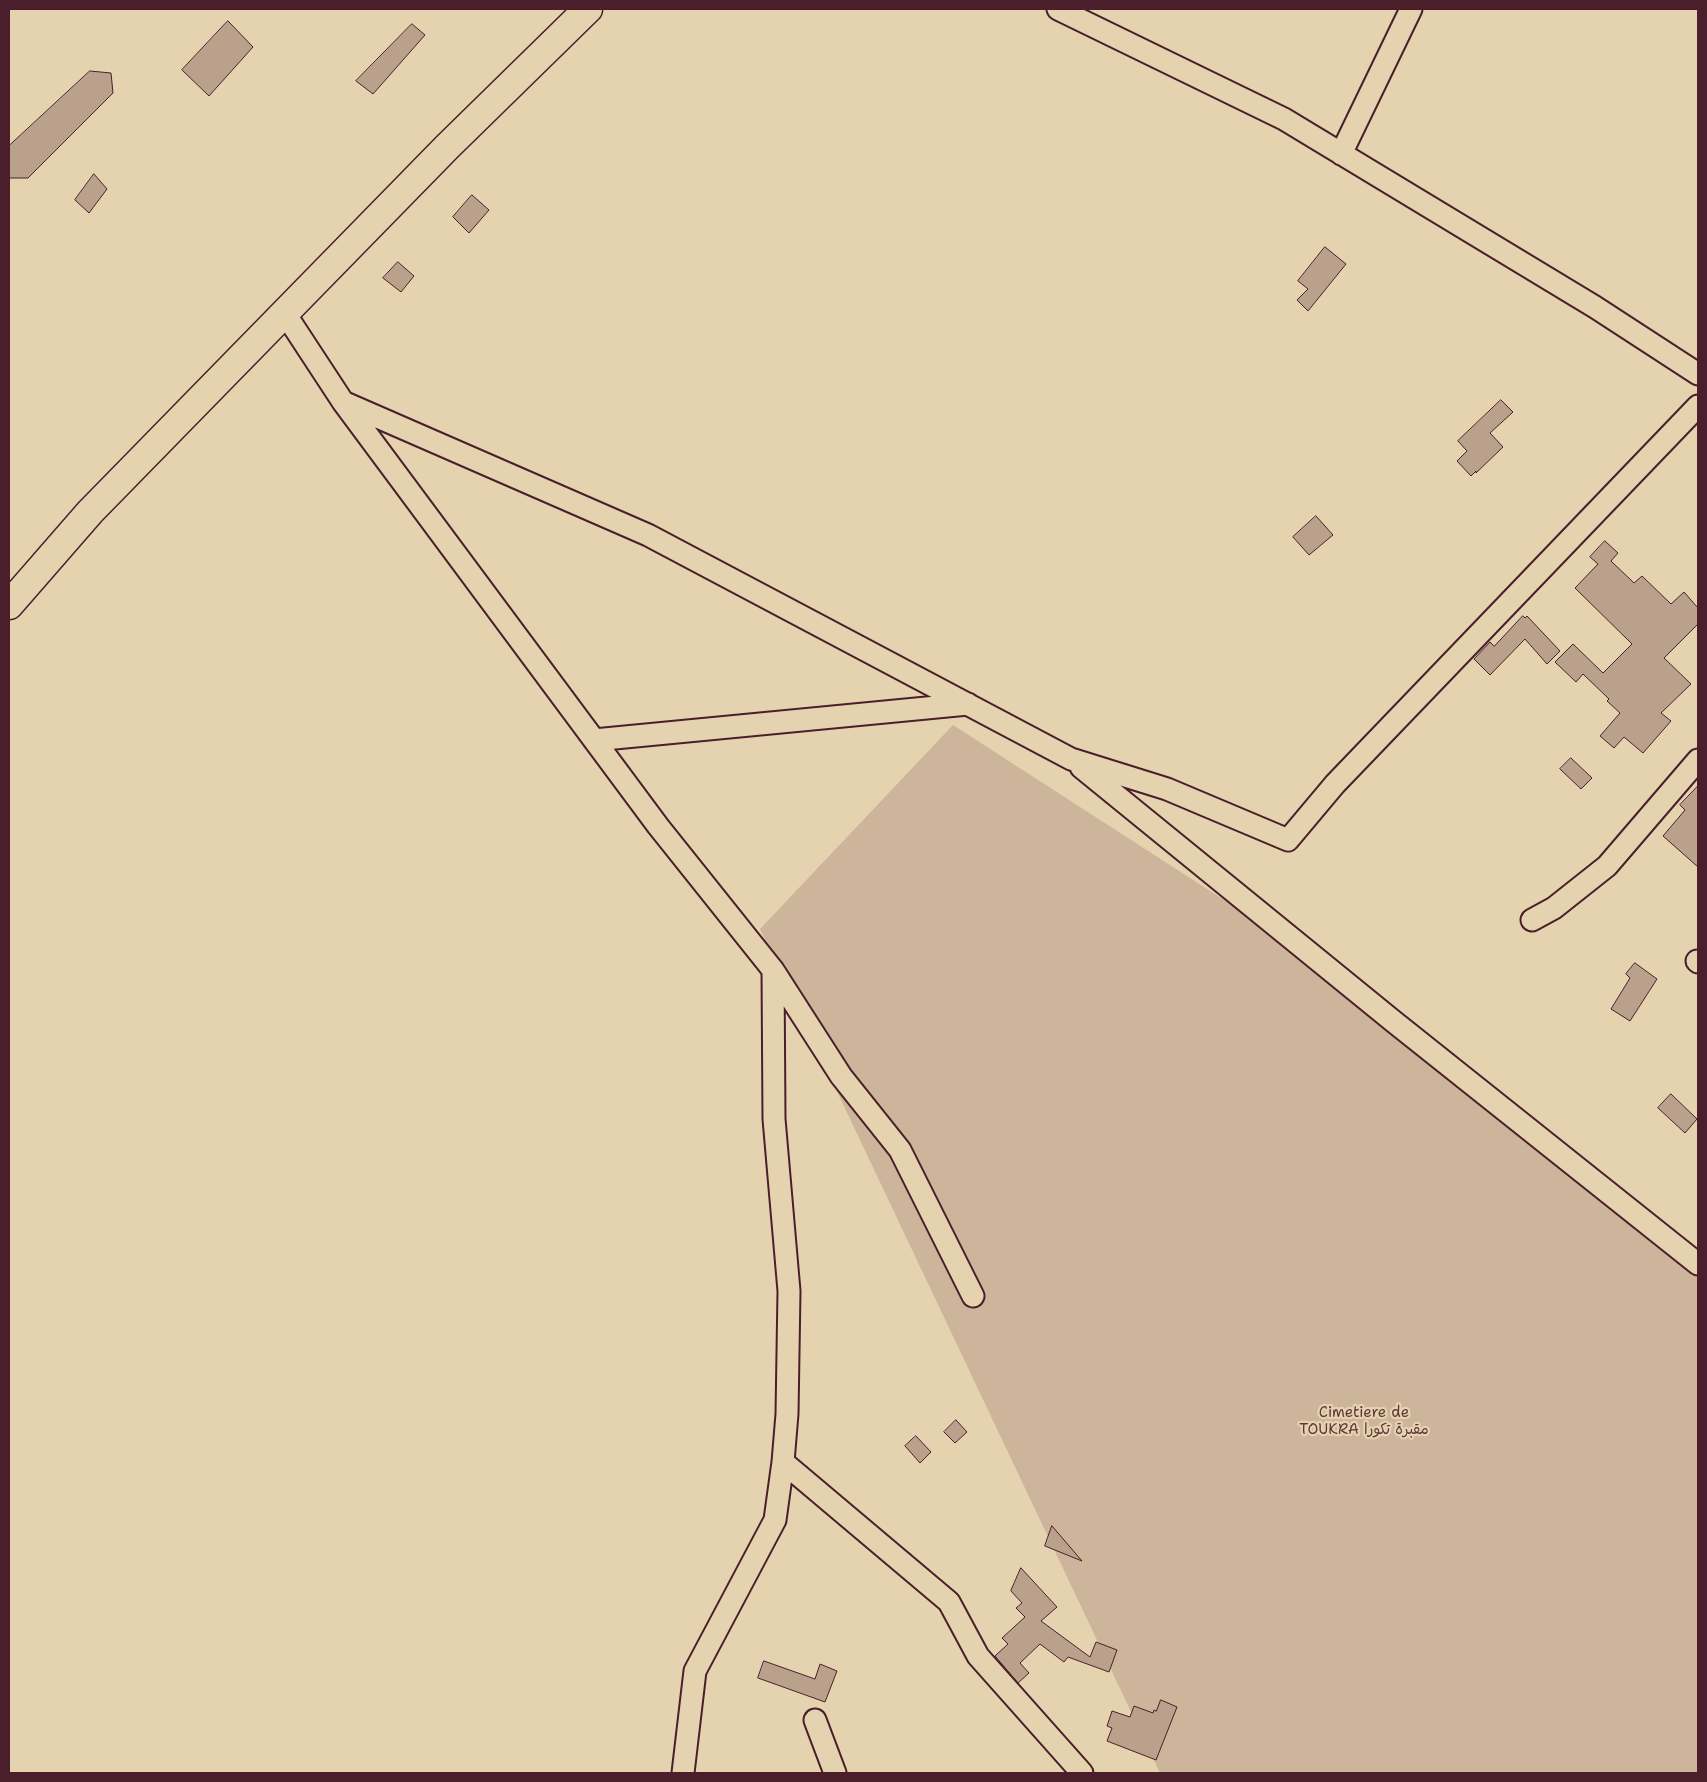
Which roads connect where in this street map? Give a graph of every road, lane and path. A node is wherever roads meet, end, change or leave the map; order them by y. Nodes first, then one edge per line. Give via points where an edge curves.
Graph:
1 (588, 9) edge
2 (1058, 9) edge
3 (1411, 9) edge
4 (1341, 154) junction
5 (284, 312) junction
6 (1698, 374) edge
7 (343, 402) junction
8 (1698, 406) edge
9 (9, 605) edge
10 (968, 704) junction
11 (594, 740) junction
12 (1071, 759) junction
13 (1698, 760) edge
14 (1532, 920) dead end
15 (773, 970) junction
16 (1698, 1264) edge
17 (973, 1296) dead end
18 (783, 1462) junction
19 (814, 1720) dead end
20 (683, 1773) edge
21 (835, 1773) edge
22 (1082, 1773) edge

1 - 5 highway
2 - 4 street via 1284,119
3 - 4 street
4 - 6 street via 1595,307
5 - 7 street
5 - 9 highway via 90,512
7 - 10 street via 648,535
7 - 11 street
8 - 12 street via 1335,784 1288,840 1167,789
10 - 11 street
10 - 12 street
11 - 15 street
12 - 16 street
13 - 14 street via 1607,866 1554,908
15 - 17 street via 841,1076 900,1150
15 - 18 street via 774,1119 789,1291
18 - 20 street via 774,1520 695,1671
18 - 22 street via 949,1602 978,1656
19 - 21 street

